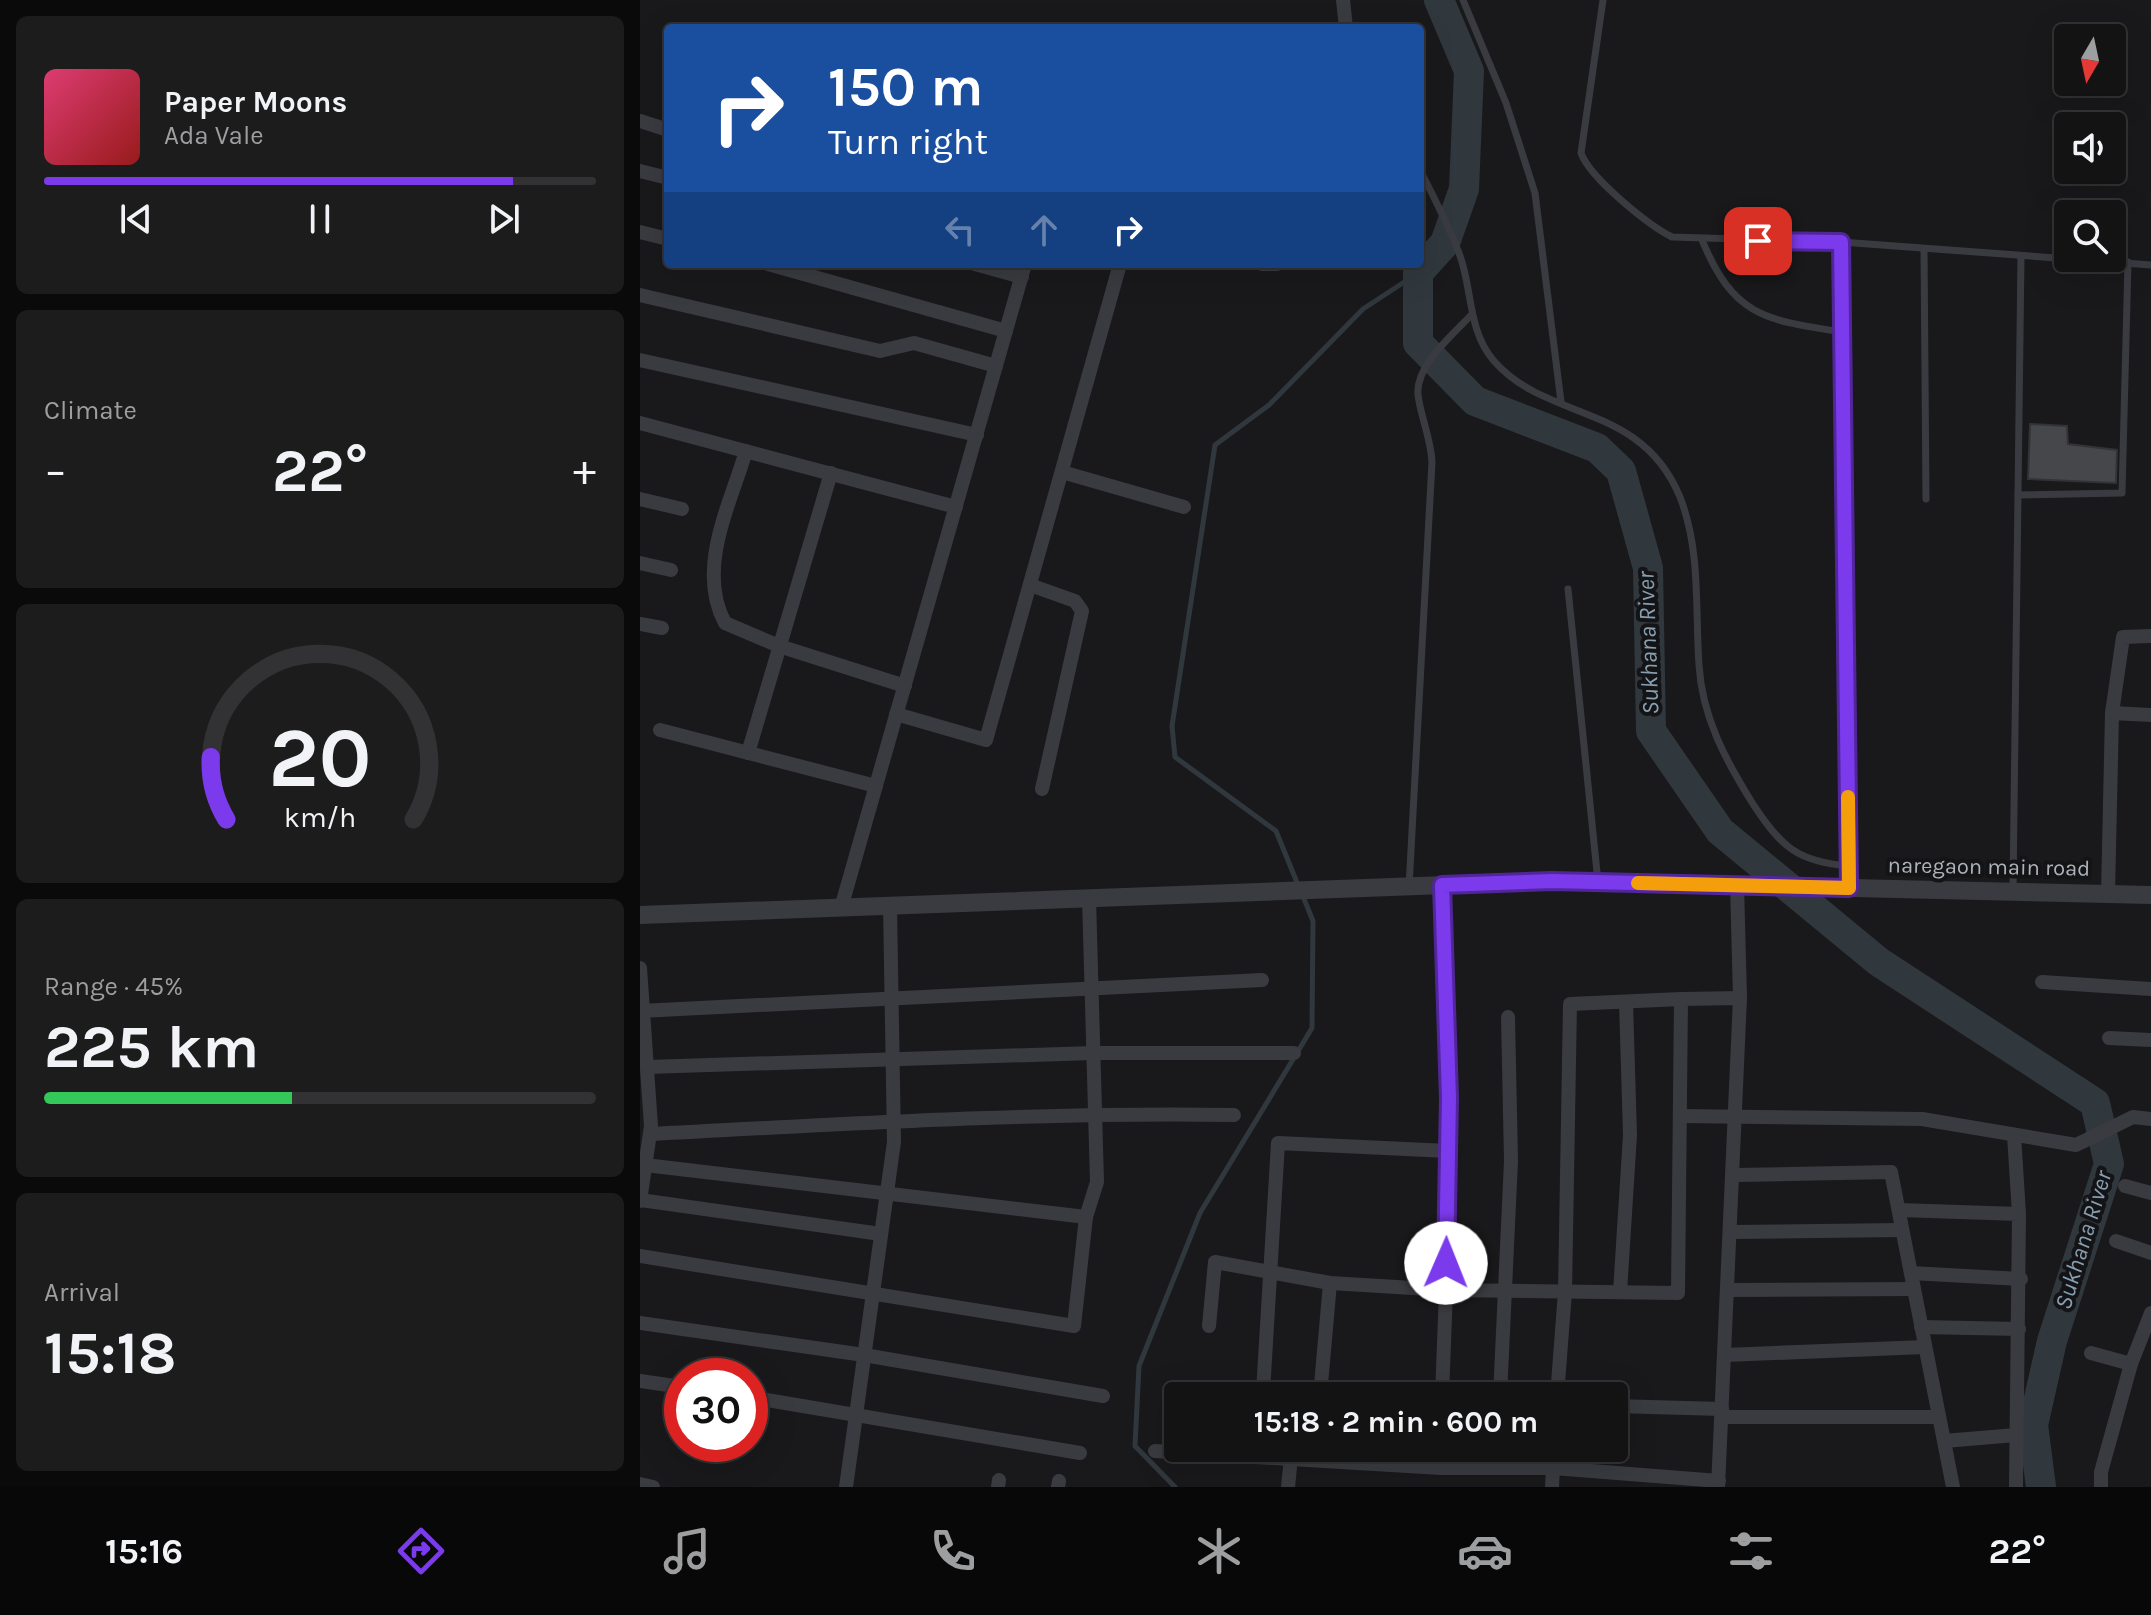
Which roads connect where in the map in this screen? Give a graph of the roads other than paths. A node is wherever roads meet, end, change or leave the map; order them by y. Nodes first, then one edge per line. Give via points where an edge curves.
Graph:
1 (1343, 0) edge
2 (1463, 0) edge
3 (1603, 0) edge
4 (1346, 24) edge
5 (640, 121) edge
6 (664, 129) edge
7 (640, 171) edge
8 (664, 177) edge
9 (1424, 179) edge
10 (640, 232) edge
11 (664, 238) edge
12 (1702, 240) junction
13 (1841, 242) junction
14 (1924, 249) junction
15 (2021, 256) junction
16 (2128, 262) junction
17 (2151, 265) edge
18 (782, 268) edge
19 (1119, 268) edge
20 (1024, 270) edge
21 (640, 295) edge
22 (1472, 314) junction
23 (1006, 331) junction
24 (1842, 332) junction
25 (640, 360) edge
26 (996, 366) junction
27 (1561, 402) junction
28 (640, 423) edge
29 (977, 435) junction
30 (746, 451) junction
31 (1062, 472) junction
32 (831, 473) junction
33 (2018, 495) junction
34 (640, 499) edge
35 (1926, 499) dead end
36 (956, 507) junction
37 (1184, 507) dead end
38 (682, 509) dead end
39 (640, 563) edge
40 (671, 570) dead end
41 (1030, 585) junction
42 (1568, 589) dead end
43 (640, 624) edge
44 (662, 628) dead end
45 (2151, 636) edge
46 (779, 646) junction
47 (905, 686) junction
48 (2112, 713) junction
49 (896, 714) junction
50 (2151, 715) edge
51 (660, 730) dead end
52 (748, 753) junction
53 (876, 786) junction
54 (1042, 789) dead end
55 (1849, 866) junction
56 (1598, 882) junction
57 (1442, 885) junction
58 (1737, 885) junction
59 (1409, 887) junction
60 (1849, 888) junction
61 (2013, 892) junction
62 (2108, 894) junction
63 (2151, 895) edge
64 (1089, 898) junction
65 (890, 906) junction
66 (841, 908) junction
67 (640, 915) edge
68 (640, 968) edge
69 (1262, 980) dead end
70 (2042, 982) dead end
71 (1091, 988) junction
72 (2151, 989) edge
73 (892, 996) junction
74 (1740, 998) junction
75 (1681, 999) junction
76 (1626, 1002) junction
77 (642, 1010) edge
78 (1508, 1017) dead end
79 (2109, 1038) dead end
80 (2151, 1040) edge
81 (1093, 1053) junction
82 (1294, 1053) dead end
83 (893, 1058) junction
84 (647, 1067) junction
85 (1095, 1113) junction
86 (1234, 1115) dead end
87 (1680, 1116) junction
88 (1735, 1116) junction
89 (894, 1119) junction
90 (2151, 1119) edge
91 (650, 1134) junction
92 (2014, 1135) junction
93 (1448, 1151) junction
94 (645, 1165) junction
95 (1735, 1175) junction
96 (2125, 1186) dead end
97 (2151, 1193) edge
98 (886, 1196) junction
99 (640, 1200) edge
100 (1899, 1210) junction
101 (2019, 1214) junction
102 (1086, 1217) junction
103 (1902, 1230) junction
104 (1731, 1232) junction
105 (881, 1234) junction
106 (2116, 1241) dead end
107 (2151, 1253) edge
108 (640, 1256) edge
109 (1911, 1273) junction
110 (1272, 1274) junction
111 (2021, 1279) junction
112 (1330, 1283) junction
113 (1914, 1289) junction
114 (1446, 1290) junction
115 (1728, 1290) junction
116 (1506, 1291) junction
117 (1565, 1292) junction
118 (1620, 1292) junction
119 (873, 1295) junction
120 (2151, 1313) edge
121 (640, 1323) edge
122 (1209, 1326) dead end
123 (1921, 1327) junction
124 (2019, 1329) junction
125 (1925, 1347) junction
126 (2091, 1353) dead end
127 (864, 1355) junction
128 (1725, 1355) junction
129 (2131, 1364) junction
130 (640, 1381) edge
131 (1264, 1382) edge
132 (1321, 1382) edge
133 (1443, 1382) edge
134 (1501, 1382) edge
135 (1558, 1382) edge
136 (664, 1384) edge
137 (1103, 1396) dead end
138 (768, 1400) edge
139 (1628, 1407) edge
140 (856, 1413) junction
141 (1722, 1413) junction
142 (1939, 1417) junction
143 (2016, 1435) junction
144 (1944, 1441) junction
145 (1155, 1451) dead end
146 (1164, 1451) edge
147 (1080, 1453) dead end
148 (1291, 1462) edge
149 (1381, 1462) edge
150 (1553, 1462) edge
151 (1553, 1468) junction
152 (640, 1484) edge
153 (1719, 1484) edge
154 (653, 1487) edge
155 (846, 1487) edge
156 (1288, 1487) edge
157 (1552, 1487) edge
158 (1953, 1487) edge
159 (2016, 1487) edge
160 (2101, 1487) edge

1 - 4 street
2 - 27 lane via 1506,103 1535,193
3 - 12 lane via 1580,143 1584,162 1658,230
5 - 6 street
7 - 8 street
9 - 22 lane via 1459,253
10 - 11 street
12 - 13 lane
12 - 24 lane via 1714,270 1743,304 1788,324
13 - 14 lane
13 - 24 lane
14 - 15 lane
14 - 35 lane
15 - 16 lane
15 - 33 lane
16 - 17 lane
16 - 33 lane via 2122,493
18 - 23 street
19 - 31 street
20 - 23 street
21 - 26 street via 880,351 914,343
22 - 27 lane via 1481,343 1507,374
22 - 59 lane via 1419,382 1432,462
23 - 26 street
24 - 55 lane
25 - 29 street
26 - 29 street
27 - 55 lane via 1631,436 1669,474 1693,547 1699,667 1713,732 1769,829 1789,849 1810,861
28 - 30 street
29 - 36 street
30 - 32 street
30 - 46 street via 712,567 712,591 725,623
31 - 37 street
31 - 41 street
32 - 36 street
32 - 46 street
33 - 61 lane
34 - 38 street
36 - 47 street
39 - 40 street
41 - 49 street via 986,740
41 - 54 street via 1075,601 1082,611
42 - 56 lane
43 - 44 street
45 - 48 street via 2123,637
46 - 47 street
46 - 52 street
47 - 49 street
48 - 50 street
48 - 62 street
49 - 53 street
51 - 52 street
52 - 53 street
53 - 66 street
55 - 60 lane
56 - 57 street, naregaon main road
56 - 58 street, naregaon main road
57 - 59 street, naregaon main road
57 - 93 street
58 - 60 street, naregaon main road
58 - 74 street
59 - 64 street, naregaon main road
60 - 61 street, naregaon main road
61 - 62 street, naregaon main road
62 - 63 street, naregaon main road
64 - 65 street, naregaon main road
64 - 71 street
65 - 66 street, naregaon main road
65 - 73 street
66 - 67 street, naregaon main road
68 - 77 street
69 - 71 street
70 - 72 street
71 - 73 street
71 - 81 street
73 - 77 street
73 - 83 street
74 - 75 street
74 - 88 street
75 - 76 street
75 - 87 street
76 - 117 street via 1570,1004
76 - 118 street via 1630,1135
77 - 84 street
78 - 116 street via 1512,1127
79 - 80 street
81 - 82 street
81 - 83 street
81 - 85 street
83 - 84 street
83 - 89 street
84 - 91 street
85 - 86 street
85 - 89 street
85 - 102 street via 1097,1182
87 - 88 street
87 - 118 street via 1678,1293
88 - 92 street via 1922,1119
88 - 95 street
89 - 91 street
89 - 98 street
90 - 92 street via 2133,1117 2076,1145
91 - 94 street
92 - 101 street
93 - 110 street via 1278,1143
93 - 114 street
94 - 98 street
94 - 99 street
95 - 100 street via 1891,1172
95 - 104 street
96 - 97 street
98 - 102 street
98 - 105 street
99 - 105 street
100 - 101 street
100 - 103 street
101 - 111 street
102 - 119 street via 1074,1326
103 - 104 street
103 - 109 street
104 - 115 street
105 - 119 street
106 - 107 street
108 - 119 street
109 - 111 street
109 - 113 street
110 - 112 street
110 - 122 street via 1215,1262
110 - 131 street
111 - 124 street
112 - 114 street
112 - 132 street
113 - 115 street
113 - 123 street
114 - 116 street
114 - 133 street
115 - 128 street
116 - 117 street
116 - 134 street
117 - 118 street
117 - 135 street
119 - 127 street
120 - 129 street
121 - 127 street
123 - 124 street
123 - 125 street
124 - 143 street
125 - 128 street
125 - 142 street
126 - 129 street
127 - 137 street
127 - 140 street
128 - 141 street
129 - 160 street
130 - 136 street
138 - 140 street
139 - 141 street
140 - 147 street
140 - 155 street
141 - 142 street
141 - 153 street
142 - 144 street
143 - 144 street
143 - 159 street
144 - 158 street
145 - 146 street
148 - 156 street
149 - 151 street
150 - 151 street
151 - 153 street
151 - 157 street
152 - 154 street

